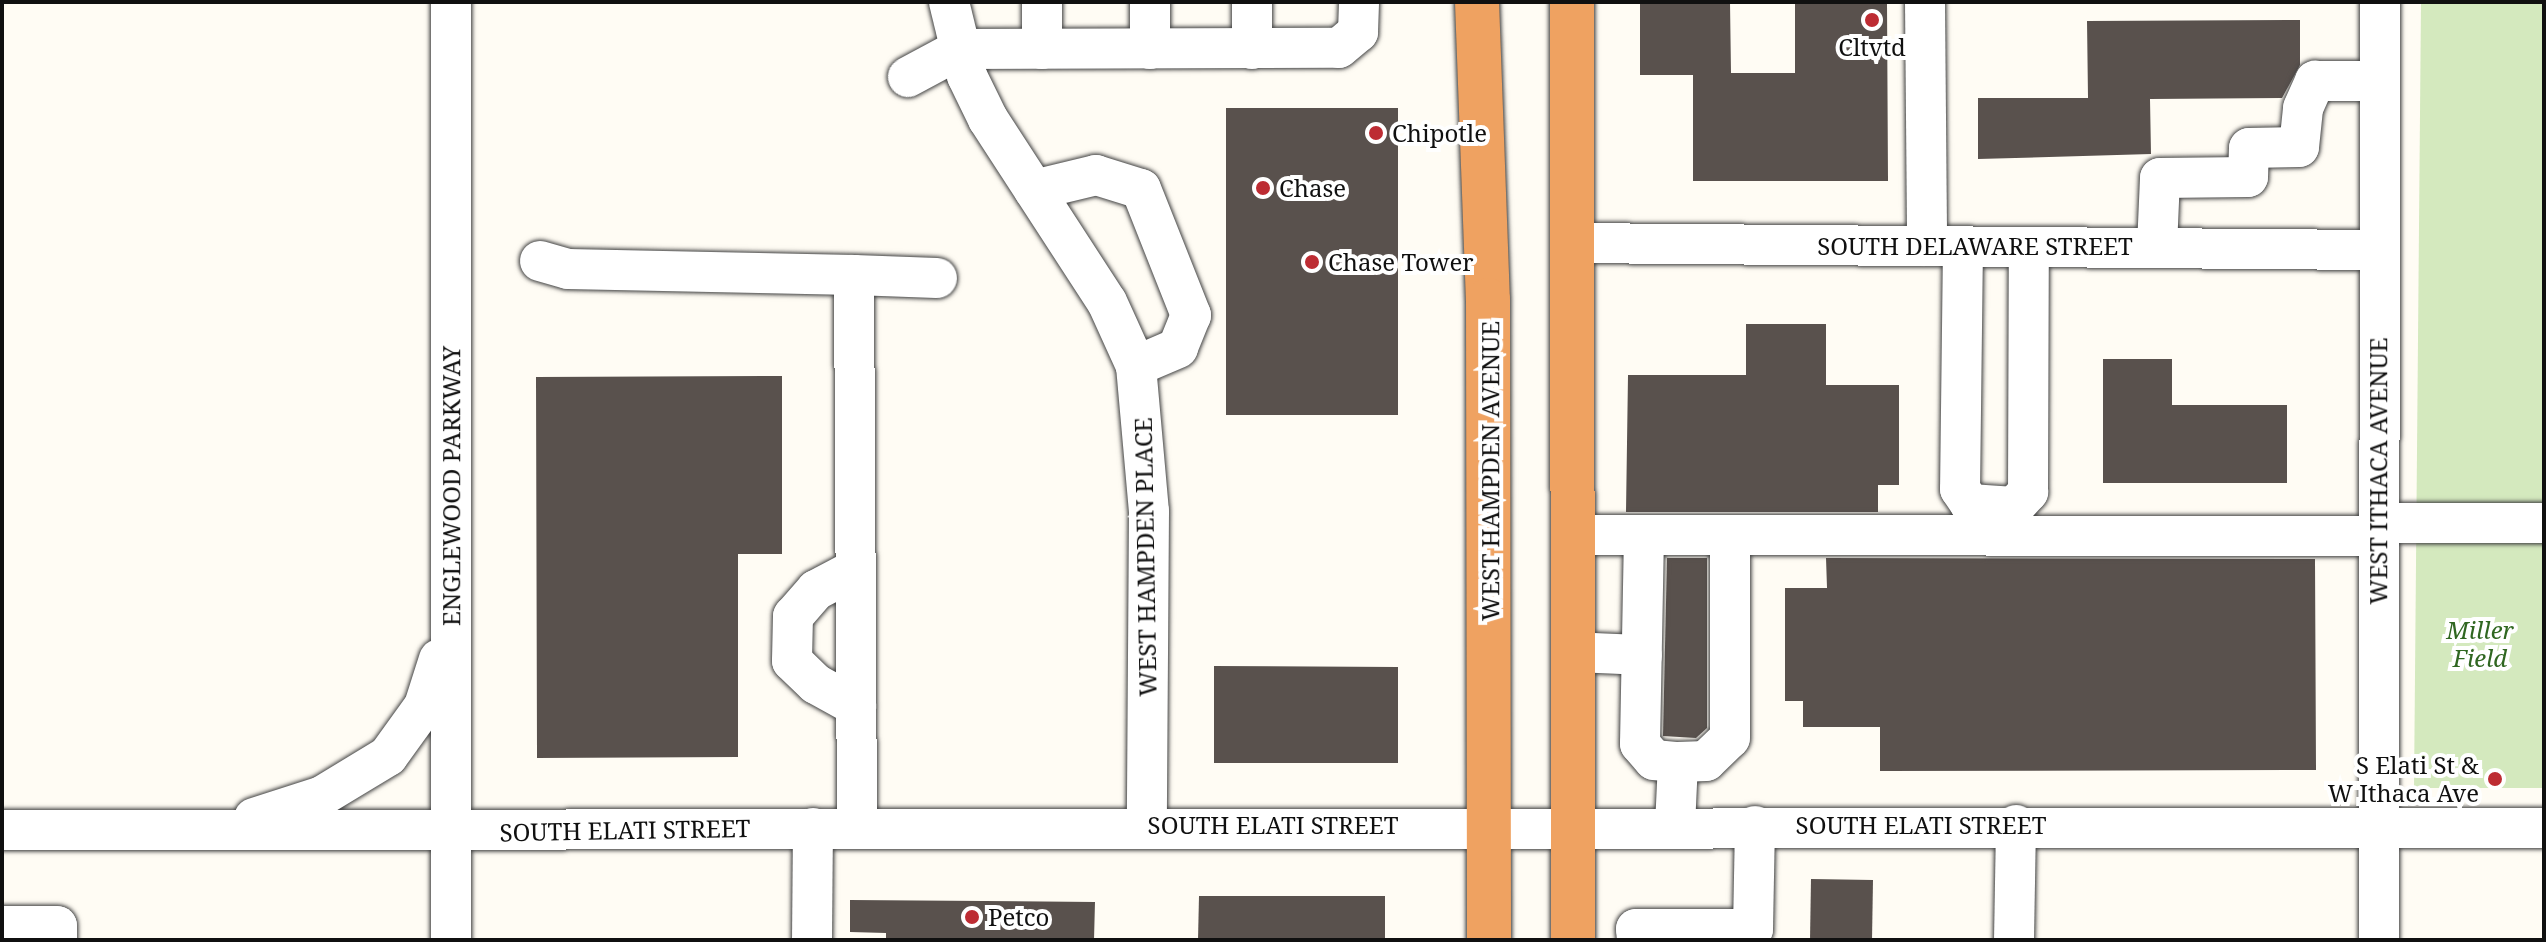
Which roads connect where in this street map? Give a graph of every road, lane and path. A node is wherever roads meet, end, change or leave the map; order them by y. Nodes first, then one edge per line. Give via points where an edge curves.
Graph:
1 (949, 2) edge
2 (1042, 2) edge
3 (1150, 2) edge
4 (1252, 2) edge
5 (1477, 2) edge
6 (1572, 2) edge
7 (1925, 2) edge
8 (2380, 2) edge
9 (454, 12) edge
10 (1358, 17) edge
11 (960, 49) junction
12 (1042, 49) junction
13 (1150, 49) junction
14 (1252, 49) junction
15 (908, 77) dead end
16 (2379, 81) junction
17 (1034, 190) junction
18 (1571, 243) junction
19 (1945, 246) junction
20 (2029, 247) junction
21 (2157, 247) junction
22 (2378, 250) junction
23 (540, 261) dead end
24 (854, 275) junction
25 (937, 278) dead end
26 (1136, 366) junction
27 (2544, 523) edge
28 (2379, 530) junction
29 (1572, 535) junction
30 (1644, 535) junction
31 (1730, 535) junction
32 (856, 569) junction
33 (450, 601) junction
34 (1573, 652) junction
35 (1642, 655) junction
36 (856, 706) junction
37 (1678, 762) junction
38 (1147, 825) junction
39 (1574, 825) junction
40 (2016, 825) junction
41 (1489, 826) junction
42 (1675, 826) junction
43 (1755, 826) junction
44 (2378, 826) junction
45 (857, 827) junction
46 (813, 828) junction
47 (2544, 828) edge
48 (2, 830) edge
49 (204, 831) junction
50 (450, 831) junction
51 (2, 926) edge
52 (57, 940) edge
53 (451, 940) edge
54 (812, 940) edge
55 (1489, 940) edge
56 (1573, 940) edge
57 (1637, 940) edge
58 (2014, 940) edge
59 (2379, 940) edge

1 - 11 street, WEST HAMPDEN PLACE
2 - 12 street
3 - 13 street
4 - 14 street
5 - 41 highway, WEST HAMPDEN AVENUE via 1488,300
6 - 18 highway
7 - 19 street
8 - 16 street, WEST ITHACA AVENUE
9 - 33 street, ENGLEWOOD PARKWAY
10 - 14 street via 1339,48
11 - 12 street
11 - 15 street
11 - 17 street, WEST HAMPDEN PLACE via 988,119
12 - 13 street
13 - 14 street
16 - 21 street via 2315,81 2303,108 2299,147 2249,148 2248,177 2160,178
16 - 22 street, WEST ITHACA AVENUE
17 - 26 street, WEST HAMPDEN PLACE via 1107,302
17 - 26 street via 1096,175 1141,189 1191,315 1178,348
18 - 19 street, SOUTH DELAWARE STREET
18 - 29 highway
19 - 20 street, SOUTH DELAWARE STREET
19 - 20 street via 1960,489 1970,504 2014,507 2028,492
20 - 21 street, SOUTH DELAWARE STREET
21 - 22 street, SOUTH DELAWARE STREET
22 - 28 street, WEST ITHACA AVENUE
23 - 24 street via 568,269
24 - 25 street
24 - 32 street
26 - 38 street, WEST HAMPDEN PLACE via 1149,501
27 - 28 street
28 - 31 street
28 - 44 street, WEST ITHACA AVENUE
29 - 30 street
29 - 34 highway
30 - 31 street
30 - 35 street
31 - 37 street via 1730,738 1706,761
32 - 36 street
32 - 36 street via 816,590 793,616 792,661 816,684
33 - 49 street via 424,706 388,756 322,796
33 - 50 street, ENGLEWOOD PARKWAY
34 - 35 street
34 - 39 highway
35 - 37 street via 1640,744 1654,760
36 - 45 street
37 - 42 street
38 - 41 street, SOUTH ELATI STREET
38 - 45 street, SOUTH ELATI STREET
39 - 41 street, SOUTH ELATI STREET
39 - 42 street, SOUTH ELATI STREET
39 - 56 highway
40 - 43 street, SOUTH ELATI STREET
40 - 44 street, SOUTH ELATI STREET
40 - 58 street
41 - 55 highway, WEST HAMPDEN AVENUE
42 - 43 street, SOUTH ELATI STREET
43 - 57 street via 1753,929 1636,929
44 - 47 street, SOUTH ELATI STREET
44 - 59 street, WEST ITHACA AVENUE
45 - 46 street, SOUTH ELATI STREET
46 - 50 street, SOUTH ELATI STREET
46 - 54 street
48 - 49 street, SOUTH ELATI STREET
49 - 50 street, SOUTH ELATI STREET
50 - 53 street, ENGLEWOOD PARKWAY
51 - 52 street via 57,926

